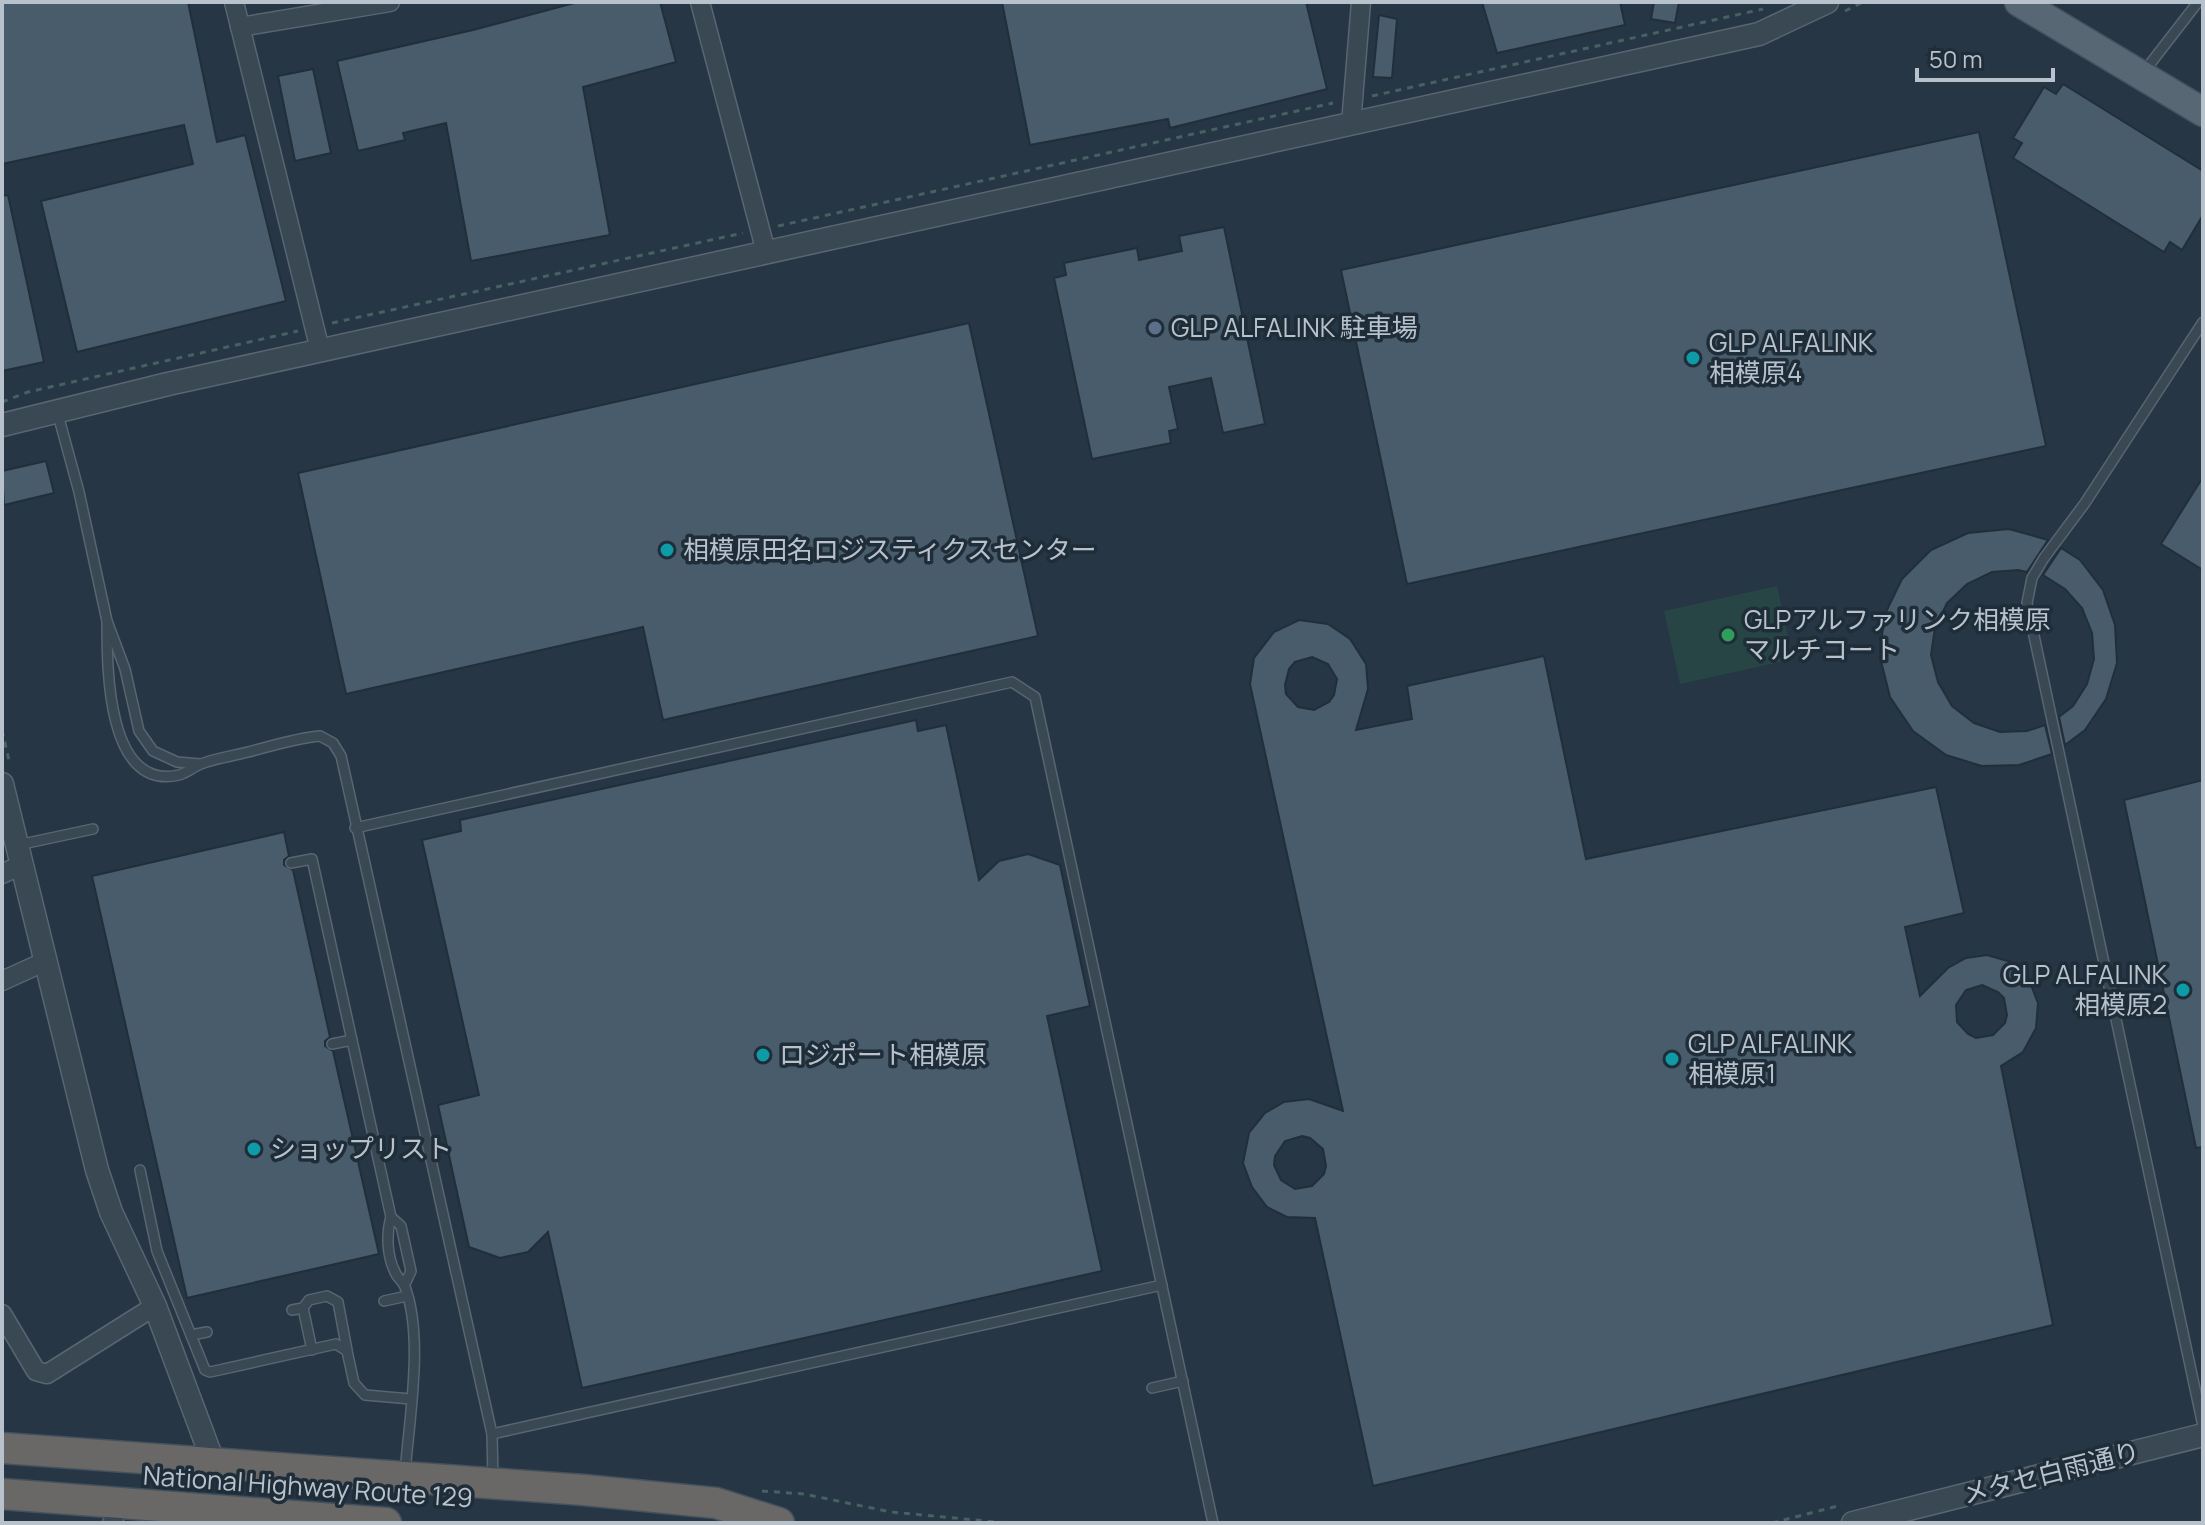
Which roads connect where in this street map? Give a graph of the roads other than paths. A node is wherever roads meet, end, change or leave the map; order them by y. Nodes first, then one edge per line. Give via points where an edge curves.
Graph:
1 (234, 2) edge
2 (390, 2) edge
3 (700, 2) edge
4 (1361, 2) edge
5 (1827, 2) edge
6 (2019, 2) edge
7 (2198, 2) edge
8 (240, 27) junction
9 (2141, 76) junction
10 (2203, 112) edge
11 (1351, 124) junction
12 (766, 252) junction
13 (2203, 322) edge
14 (320, 350) junction
15 (56, 410) junction
16 (2, 425) edge
17 (107, 621) junction
18 (200, 764) junction
19 (2, 784) edge
20 (355, 828) junction
21 (93, 829) dead end
22 (13, 861) edge
23 (291, 863) dead end
24 (46, 961) junction
25 (2, 981) edge
26 (352, 1040) junction
27 (332, 1044) dead end
28 (140, 1170) dead end
29 (391, 1217) junction
30 (405, 1284) junction
31 (1162, 1285) junction
32 (407, 1296) junction
33 (384, 1301) dead end
34 (155, 1306) junction
35 (303, 1308) junction
36 (292, 1310) dead end
37 (2, 1314) edge
38 (207, 1332) dead end
39 (191, 1335) junction
40 (312, 1350) junction
41 (347, 1351) junction
42 (1183, 1381) junction
43 (1152, 1388) dead end
44 (411, 1399) junction
45 (2203, 1426) edge
46 (492, 1434) junction
47 (2203, 1435) edge
48 (2, 1448) edge
49 (214, 1464) junction
50 (2, 1465) edge
51 (405, 1477) junction
52 (493, 1482) junction
53 (2, 1494) edge
54 (123, 1509) edge
55 (2, 1514) edge
56 (386, 1523) edge
57 (758, 1523) edge
58 (779, 1523) edge
59 (1213, 1523) edge
60 (1853, 1523) edge

1 - 8 street
2 - 8 street
3 - 12 street
4 - 11 street
5 - 11 street via 1759,34
6 - 9 main road
7 - 9 lane
8 - 14 street
9 - 10 main road
11 - 12 street
12 - 14 street
13 - 45 lane via 2044,558 2032,578 2027,603
14 - 15 street
15 - 16 street
15 - 17 lane
17 - 18 lane via 139,731 153,751 177,762
17 - 18 lane via 107,671 119,737 129,756 144,771 162,776 181,775
18 - 20 lane via 320,736 341,756
19 - 22 street
20 - 31 lane via 1012,682 1035,697
20 - 46 lane
21 - 22 lane
22 - 24 street
23 - 26 lane via 312,859
24 - 25 street
24 - 34 street via 97,1170
26 - 27 lane
26 - 29 lane
28 - 39 lane via 157,1251
29 - 30 lane via 386,1232 395,1274
29 - 30 lane via 401,1226 405,1241 411,1271
30 - 32 lane
31 - 42 lane
31 - 46 lane
32 - 33 lane
32 - 44 lane via 414,1366
34 - 37 street via 47,1374 36,1371
34 - 49 street
35 - 36 lane
35 - 40 lane
35 - 41 lane via 309,1300 327,1296 338,1302
38 - 39 lane
39 - 40 lane via 210,1372
40 - 41 lane via 336,1344
41 - 44 lane via 354,1383 365,1395
42 - 43 lane
42 - 59 lane
44 - 51 lane
46 - 52 lane
47 - 60 street, メタセ白雨通り
48 - 49 highway
49 - 51 highway
50 - 54 highway, National Highway Route 129
51 - 52 highway
52 - 58 highway via 717,1495
53 - 54 highway, National Highway Route 129
54 - 55 highway
54 - 56 highway, National Highway Route 129
54 - 57 highway, National Highway Route 129 via 566,1505

